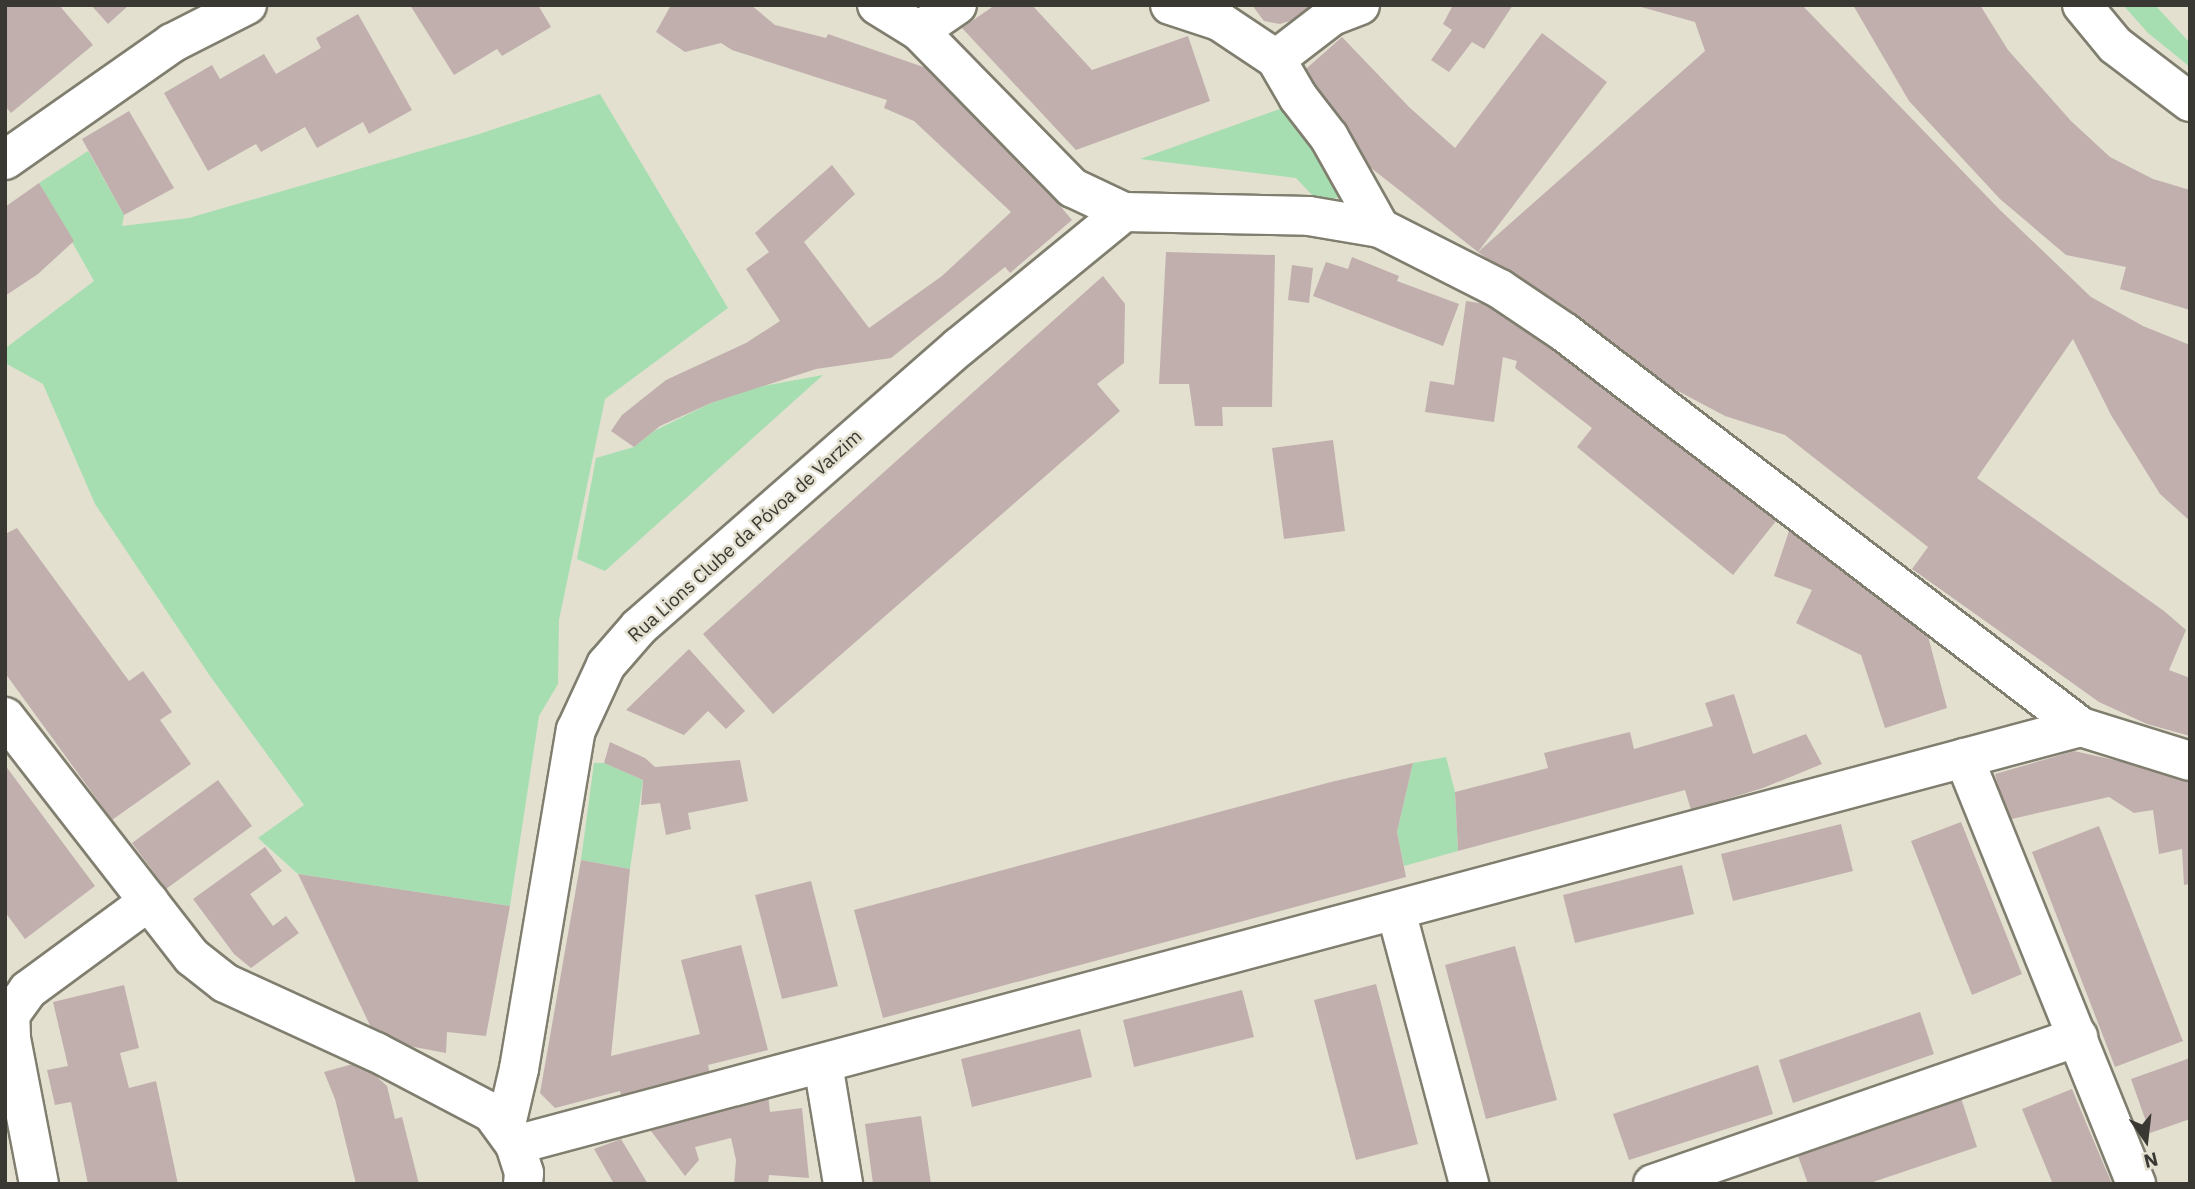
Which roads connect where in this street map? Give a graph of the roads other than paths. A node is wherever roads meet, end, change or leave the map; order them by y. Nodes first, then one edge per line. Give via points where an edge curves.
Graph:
1 (247, 5) edge
2 (877, 5) edge
3 (957, 5) edge
4 (1170, 5) edge
5 (1360, 5) edge
6 (2082, 5) edge
7 (919, 31) junction
8 (1276, 59) junction
9 (2190, 102) edge
10 (5, 160) edge
11 (1124, 212) junction
12 (1380, 228) junction
13 (5, 717) edge
14 (2081, 727) junction
15 (1964, 758) junction
16 (2190, 761) edge
17 (149, 901) junction
18 (1396, 911) junction
19 (2078, 1037) junction
20 (823, 1064) junction
21 (510, 1137) junction
22 (39, 1184) edge
23 (523, 1184) edge
24 (843, 1184) edge
25 (1469, 1184) edge
26 (1654, 1184) edge
27 (2136, 1184) edge

1 - 10 street via 172,43
2 - 7 street
3 - 7 street
4 - 8 street via 1219,21
5 - 8 street via 1332,16
6 - 9 street via 2115,45
7 - 11 street via 1073,188
8 - 12 street via 1329,137
11 - 12 street via 1309,216
11 - 21 street, Rua Lions Clube da Póvoa de Varzim via 948,356 639,627 606,665 576,730
12 - 14 street via 1500,289 1564,332
13 - 17 street
14 - 15 street
14 - 16 street
15 - 18 street
15 - 19 street
17 - 21 street via 192,957 225,984 376,1052 492,1113
17 - 22 street via 28,990 10,1015
18 - 20 street
18 - 25 street
19 - 26 street
19 - 27 street
20 - 21 street
20 - 24 street
21 - 23 street via 524,1173

